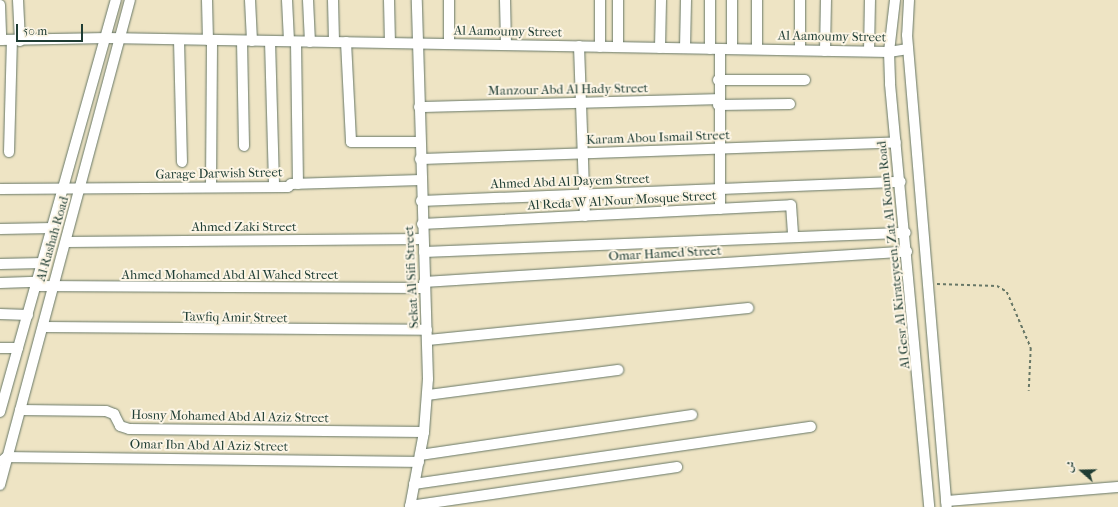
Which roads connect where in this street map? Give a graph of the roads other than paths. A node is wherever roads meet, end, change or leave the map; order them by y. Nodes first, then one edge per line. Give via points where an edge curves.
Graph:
1 (18, 0) edge
2 (116, 0) edge
3 (130, 0) edge
4 (207, 0) edge
5 (250, 0) edge
6 (287, 0) edge
7 (308, 0) edge
8 (333, 0) edge
9 (389, 0) edge
10 (417, 0) edge
11 (449, 0) edge
12 (505, 0) edge
13 (600, 0) edge
14 (618, 0) edge
15 (661, 0) edge
16 (686, 0) edge
17 (710, 0) edge
18 (732, 0) edge
19 (757, 0) edge
20 (800, 0) edge
21 (826, 0) edge
22 (870, 0) edge
23 (895, 0) edge
24 (909, 0) edge
25 (0, 5) edge
26 (107, 38) junction
27 (121, 39) junction
28 (0, 40) edge
29 (179, 40) junction
30 (210, 40) junction
31 (16, 41) junction
32 (242, 41) junction
33 (252, 41) junction
34 (270, 41) junction
35 (292, 41) junction
36 (310, 42) junction
37 (334, 42) junction
38 (346, 42) junction
39 (390, 43) junction
40 (418, 44) junction
41 (449, 44) junction
42 (506, 45) junction
43 (579, 46) junction
44 (600, 47) junction
45 (618, 47) junction
46 (660, 48) junction
47 (685, 48) junction
48 (715, 49) junction
49 (732, 49) junction
50 (757, 49) junction
51 (908, 49) junction
52 (800, 50) junction
53 (825, 51) junction
54 (869, 51) junction
55 (889, 52) junction
56 (718, 80) junction
57 (805, 80) dead end
58 (580, 102) junction
59 (718, 102) junction
60 (790, 104) dead end
61 (419, 107) junction
62 (420, 142) junction
63 (896, 142) junction
64 (244, 146) dead end
65 (718, 149) junction
66 (9, 152) dead end
67 (582, 154) junction
68 (420, 159) junction
69 (182, 162) dead end
70 (420, 180) junction
71 (901, 182) junction
72 (298, 184) junction
73 (274, 186) junction
74 (212, 187) junction
75 (65, 188) junction
76 (82, 188) junction
77 (0, 189) edge
78 (720, 190) junction
79 (584, 195) junction
80 (421, 201) junction
81 (720, 209) junction
82 (585, 216) junction
83 (422, 224) junction
84 (0, 228) edge
85 (53, 228) junction
86 (906, 233) junction
87 (793, 237) junction
88 (423, 239) junction
89 (66, 242) junction
90 (424, 252) junction
91 (907, 252) junction
92 (43, 263) junction
93 (0, 264) edge
94 (0, 283) edge
95 (37, 284) junction
96 (424, 285) junction
97 (53, 289) junction
98 (748, 308) dead end
99 (0, 314) edge
100 (28, 315) junction
101 (43, 327) junction
102 (428, 335) junction
103 (0, 348) edge
104 (18, 348) junction
105 (618, 370) dead end
106 (2, 395) edge
107 (428, 395) junction
108 (20, 410) junction
109 (0, 412) edge
110 (692, 415) dead end
111 (811, 427) dead end
112 (424, 432) junction
113 (4, 459) edge
114 (419, 459) junction
115 (677, 467) dead end
116 (414, 484) junction
117 (0, 485) edge
118 (1118, 486) edge
119 (946, 504) edge
120 (410, 506) edge
121 (929, 507) edge

1 - 31 street
2 - 26 street, Al Rashah Road
3 - 27 street, Al Rashah Road
4 - 30 street
5 - 33 street
6 - 35 street
7 - 36 street
8 - 37 street
9 - 39 street
10 - 40 street, Sekat Al Sifi Street
11 - 41 street
12 - 42 street
13 - 44 street
14 - 45 street
15 - 46 street
16 - 47 street
17 - 48 street
18 - 49 street
19 - 50 street
20 - 52 street
21 - 53 street
22 - 54 street
23 - 55 street, Al Gesr Al Kirateyeen, Zat Al Koum Road
24 - 51 street
25 - 28 street
26 - 27 street, Al Aamoumy Street
26 - 31 street, Al Aamoumy Street
26 - 75 street, Al Rashah Road
27 - 29 street, Al Aamoumy Street
27 - 76 street, Al Rashah Road
28 - 31 street, Al Aamoumy Street
29 - 30 street, Al Aamoumy Street
29 - 69 street
30 - 32 street, Al Aamoumy Street
30 - 74 street
31 - 66 street
32 - 33 street, Al Aamoumy Street
32 - 64 street
33 - 34 street, Al Aamoumy Street
34 - 35 street, Al Aamoumy Street
34 - 73 street
35 - 36 street, Al Aamoumy Street
35 - 72 street
36 - 37 street, Al Aamoumy Street
37 - 38 street, Al Aamoumy Street
38 - 39 street, Al Aamoumy Street
38 - 62 street via 351,142
39 - 40 street, Al Aamoumy Street
40 - 41 street, Al Aamoumy Street
40 - 61 street, Sekat Al Sifi Street
41 - 42 street, Al Aamoumy Street
42 - 43 street, Al Aamoumy Street
43 - 44 street, Al Aamoumy Street
43 - 58 street
44 - 45 street, Al Aamoumy Street
45 - 46 street, Al Aamoumy Street
46 - 47 street, Al Aamoumy Street
47 - 48 street, Al Aamoumy Street
48 - 49 street, Al Aamoumy Street
48 - 56 street
49 - 50 street, Al Aamoumy Street
50 - 52 street, Al Aamoumy Street
51 - 55 street, Al Aamoumy Street
51 - 119 street
52 - 53 street, Al Aamoumy Street
53 - 54 street, Al Aamoumy Street
54 - 55 street, Al Aamoumy Street
55 - 63 street, Al Gesr Al Kirateyeen, Zat Al Koum Road
56 - 57 street
56 - 59 street
58 - 59 street, Manzour Abd Al Hady Street
58 - 61 street, Manzour Abd Al Hady Street
58 - 67 street
59 - 60 street, Manzour Abd Al Hady Street
59 - 65 street
61 - 62 street, Sekat Al Sifi Street
62 - 68 street, Sekat Al Sifi Street
63 - 65 street, Karam Abou Ismail Street
63 - 71 street, Al Gesr Al Kirateyeen, Zat Al Koum Road
65 - 67 street, Karam Abou Ismail Street
65 - 78 street
67 - 68 street, Karam Abou Ismail Street
67 - 79 street
68 - 70 street, Sekat Al Sifi Street
70 - 72 street, Garage Darwish Street
70 - 80 street, Sekat Al Sifi Street
71 - 78 street, Ahmed Abd Al Dayem Street
71 - 86 street, Al Gesr Al Kirateyeen, Zat Al Koum Road
72 - 73 street, Garage Darwish Street
73 - 74 street, Garage Darwish Street
74 - 76 street, Garage Darwish Street
75 - 76 street, Garage Darwish Street
75 - 77 street, Garage Darwish Street
75 - 85 street, Al Rashah Road
76 - 89 street, Al Rashah Road
78 - 79 street, Ahmed Abd Al Dayem Street
78 - 81 street
79 - 80 street, Ahmed Abd Al Dayem Street
79 - 82 street
80 - 83 street, Sekat Al Sifi Street
81 - 82 street, Al Reda W Al Nour Mosque Street
81 - 87 street, Al Reda W Al Nour Mosque Street via 791,205
82 - 83 street, Al Reda W Al Nour Mosque Street
83 - 88 street, Sekat Al Sifi Street
84 - 85 street
85 - 92 street, Al Rashah Road
86 - 87 street
86 - 91 street, Al Gesr Al Kirateyeen, Zat Al Koum Road
87 - 90 street
88 - 89 street, Ahmed Zaki Street
88 - 90 street, Sekat Al Sifi Street
89 - 97 street, Al Rashah Road
90 - 96 street, Sekat Al Sifi Street
91 - 96 street, Omar Hamed Street
91 - 121 street, Al Gesr Al Kirateyeen, Zat Al Koum Road
92 - 93 street
92 - 95 street, Al Rashah Road
94 - 95 street, Ahmed Mohamed Abd Al Wahed Street
95 - 97 street, Ahmed Mohamed Abd Al Wahed Street
95 - 100 street, Al Rashah Road
96 - 97 street, Ahmed Mohamed Abd Al Wahed Street
96 - 102 street, Sekat Al Sifi Street
97 - 101 street, Al Rashah Road
98 - 102 street, Tawfiq Amir Street
99 - 100 street
100 - 104 street, Al Rashah Road
101 - 102 street, Tawfiq Amir Street
101 - 108 street, Al Rashah Road
102 - 107 street, Sekat Al Sifi Street
103 - 104 street
104 - 106 street, Al Rashah Road
105 - 107 street
106 - 109 street, Al Rashah Road
107 - 112 street, Sekat Al Sifi Street
108 - 112 street, Hosny Mohamed Abd Al Aziz Street via 106,410 114,414 120,426 129,429
108 - 113 street, Al Rashah Road
110 - 114 street, Omar Ibn Abd Al Aziz Street
111 - 116 street
112 - 114 street, Sekat Al Sifi Street
113 - 114 street, Omar Ibn Abd Al Aziz Street
113 - 117 street, Al Rashah Road
114 - 116 street, Sekat Al Sifi Street
115 - 120 street
116 - 120 street, Sekat Al Sifi Street
118 - 119 street

